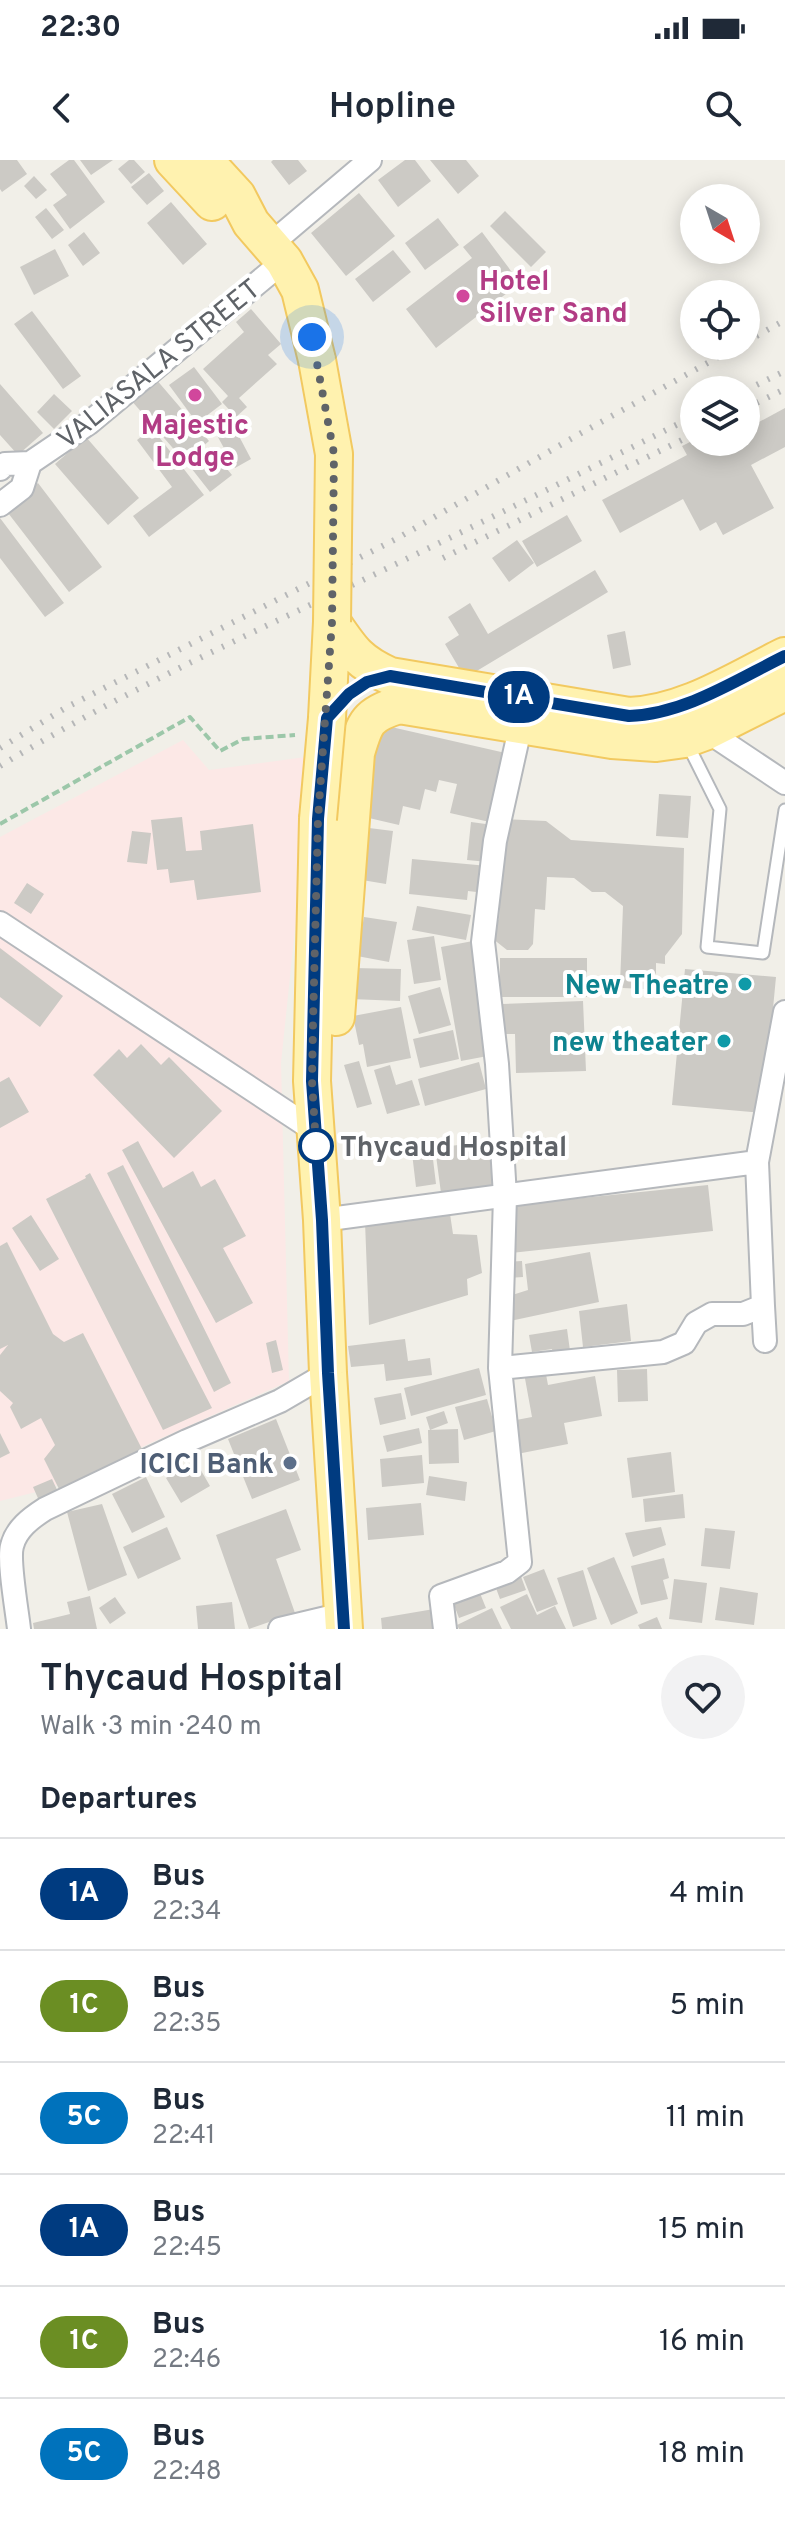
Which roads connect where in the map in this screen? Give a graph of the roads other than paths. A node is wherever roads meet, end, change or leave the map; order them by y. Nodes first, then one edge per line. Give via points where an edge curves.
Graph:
1 (173, 160) edge
2 (204, 160) edge
3 (370, 160) edge
4 (277, 255) junction
5 (2, 463) edge
6 (30, 463) junction
7 (0, 505) edge
8 (332, 622) junction
9 (785, 656) edge
10 (390, 676) junction
11 (785, 692) edge
12 (521, 724) junction
13 (326, 725) junction
14 (696, 735) junction
15 (785, 783) edge
16 (785, 810) edge
17 (0, 923) edge
18 (785, 1012) edge
19 (312, 1081) junction
20 (315, 1131) junction
21 (757, 1162) junction
22 (505, 1196) junction
23 (322, 1220) junction
24 (763, 1306) junction
25 (765, 1341) dead end
26 (500, 1368) junction
27 (328, 1373) junction
28 (343, 1621) edge
29 (19, 1629) edge
30 (280, 1629) edge
31 (445, 1629) edge

1 - 4 main road via 218,208
2 - 4 main road via 237,196
3 - 4 street, VALIASALA STREET
4 - 6 street, VALIASALA STREET via 89,423
4 - 8 main road, bridge via 317,360 334,454
5 - 6 street
6 - 7 street via 22,488
8 - 10 main road via 355,655
8 - 13 main road
9 - 10 main road via 682,707 650,715 629,716
10 - 13 main road via 349,694
11 - 14 main road
12 - 14 main road via 656,743
12 - 19 main road via 399,705 378,712 365,724 356,753 336,1019
12 - 22 street via 495,841 483,942
13 - 19 main road, bridge via 318,819
14 - 15 street
14 - 16 lane via 720,809 707,947 763,953
17 - 20 street
18 - 21 street
19 - 20 main road
20 - 23 main road
21 - 22 street
21 - 24 street
22 - 23 street
22 - 26 street
23 - 27 main road
24 - 25 street
24 - 26 street via 743,1314 712,1314 696,1323 684,1343 663,1352
26 - 31 street via 520,1562 507,1572 441,1596
27 - 28 main road
27 - 29 street via 280,1401 31,1518 11,1548
28 - 30 street

